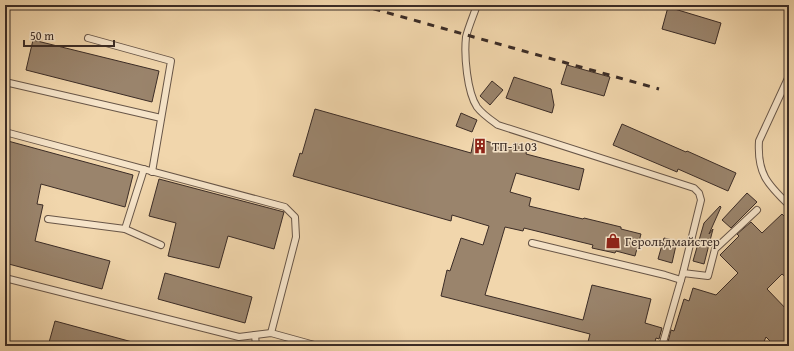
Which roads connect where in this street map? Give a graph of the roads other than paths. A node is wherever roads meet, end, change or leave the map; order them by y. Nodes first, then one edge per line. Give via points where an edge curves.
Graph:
1 (6, 5) edge
2 (477, 5) edge
3 (5, 11) edge
4 (88, 38) dead end
5 (789, 76) edge
6 (5, 82) edge
7 (161, 118) junction
8 (5, 132) edge
9 (144, 169) junction
10 (152, 172) junction
11 (789, 205) edge
12 (757, 210) dead end
13 (48, 219) dead end
14 (125, 229) junction
15 (532, 243) dead end
16 (162, 245) dead end
17 (683, 272) junction
18 (5, 278) edge
19 (681, 280) junction
20 (271, 334) junction
21 (255, 335) junction
22 (256, 346) edge
23 (318, 346) edge
24 (662, 346) edge

1 - 3 lane
2 - 17 lane via 466,36 466,63 470,90 477,107 498,125 694,188 701,200
4 - 7 lane via 171,61
5 - 11 lane via 760,141 759,152 760,163 771,188
6 - 7 lane
7 - 10 lane
8 - 9 lane
9 - 10 lane
9 - 14 lane
10 - 20 lane via 285,207 295,217 296,237
12 - 17 lane via 714,249 708,276
13 - 14 lane
14 - 16 lane
15 - 19 lane
17 - 19 lane
18 - 21 lane via 239,337
19 - 24 lane
20 - 21 lane
20 - 23 lane
21 - 22 lane

